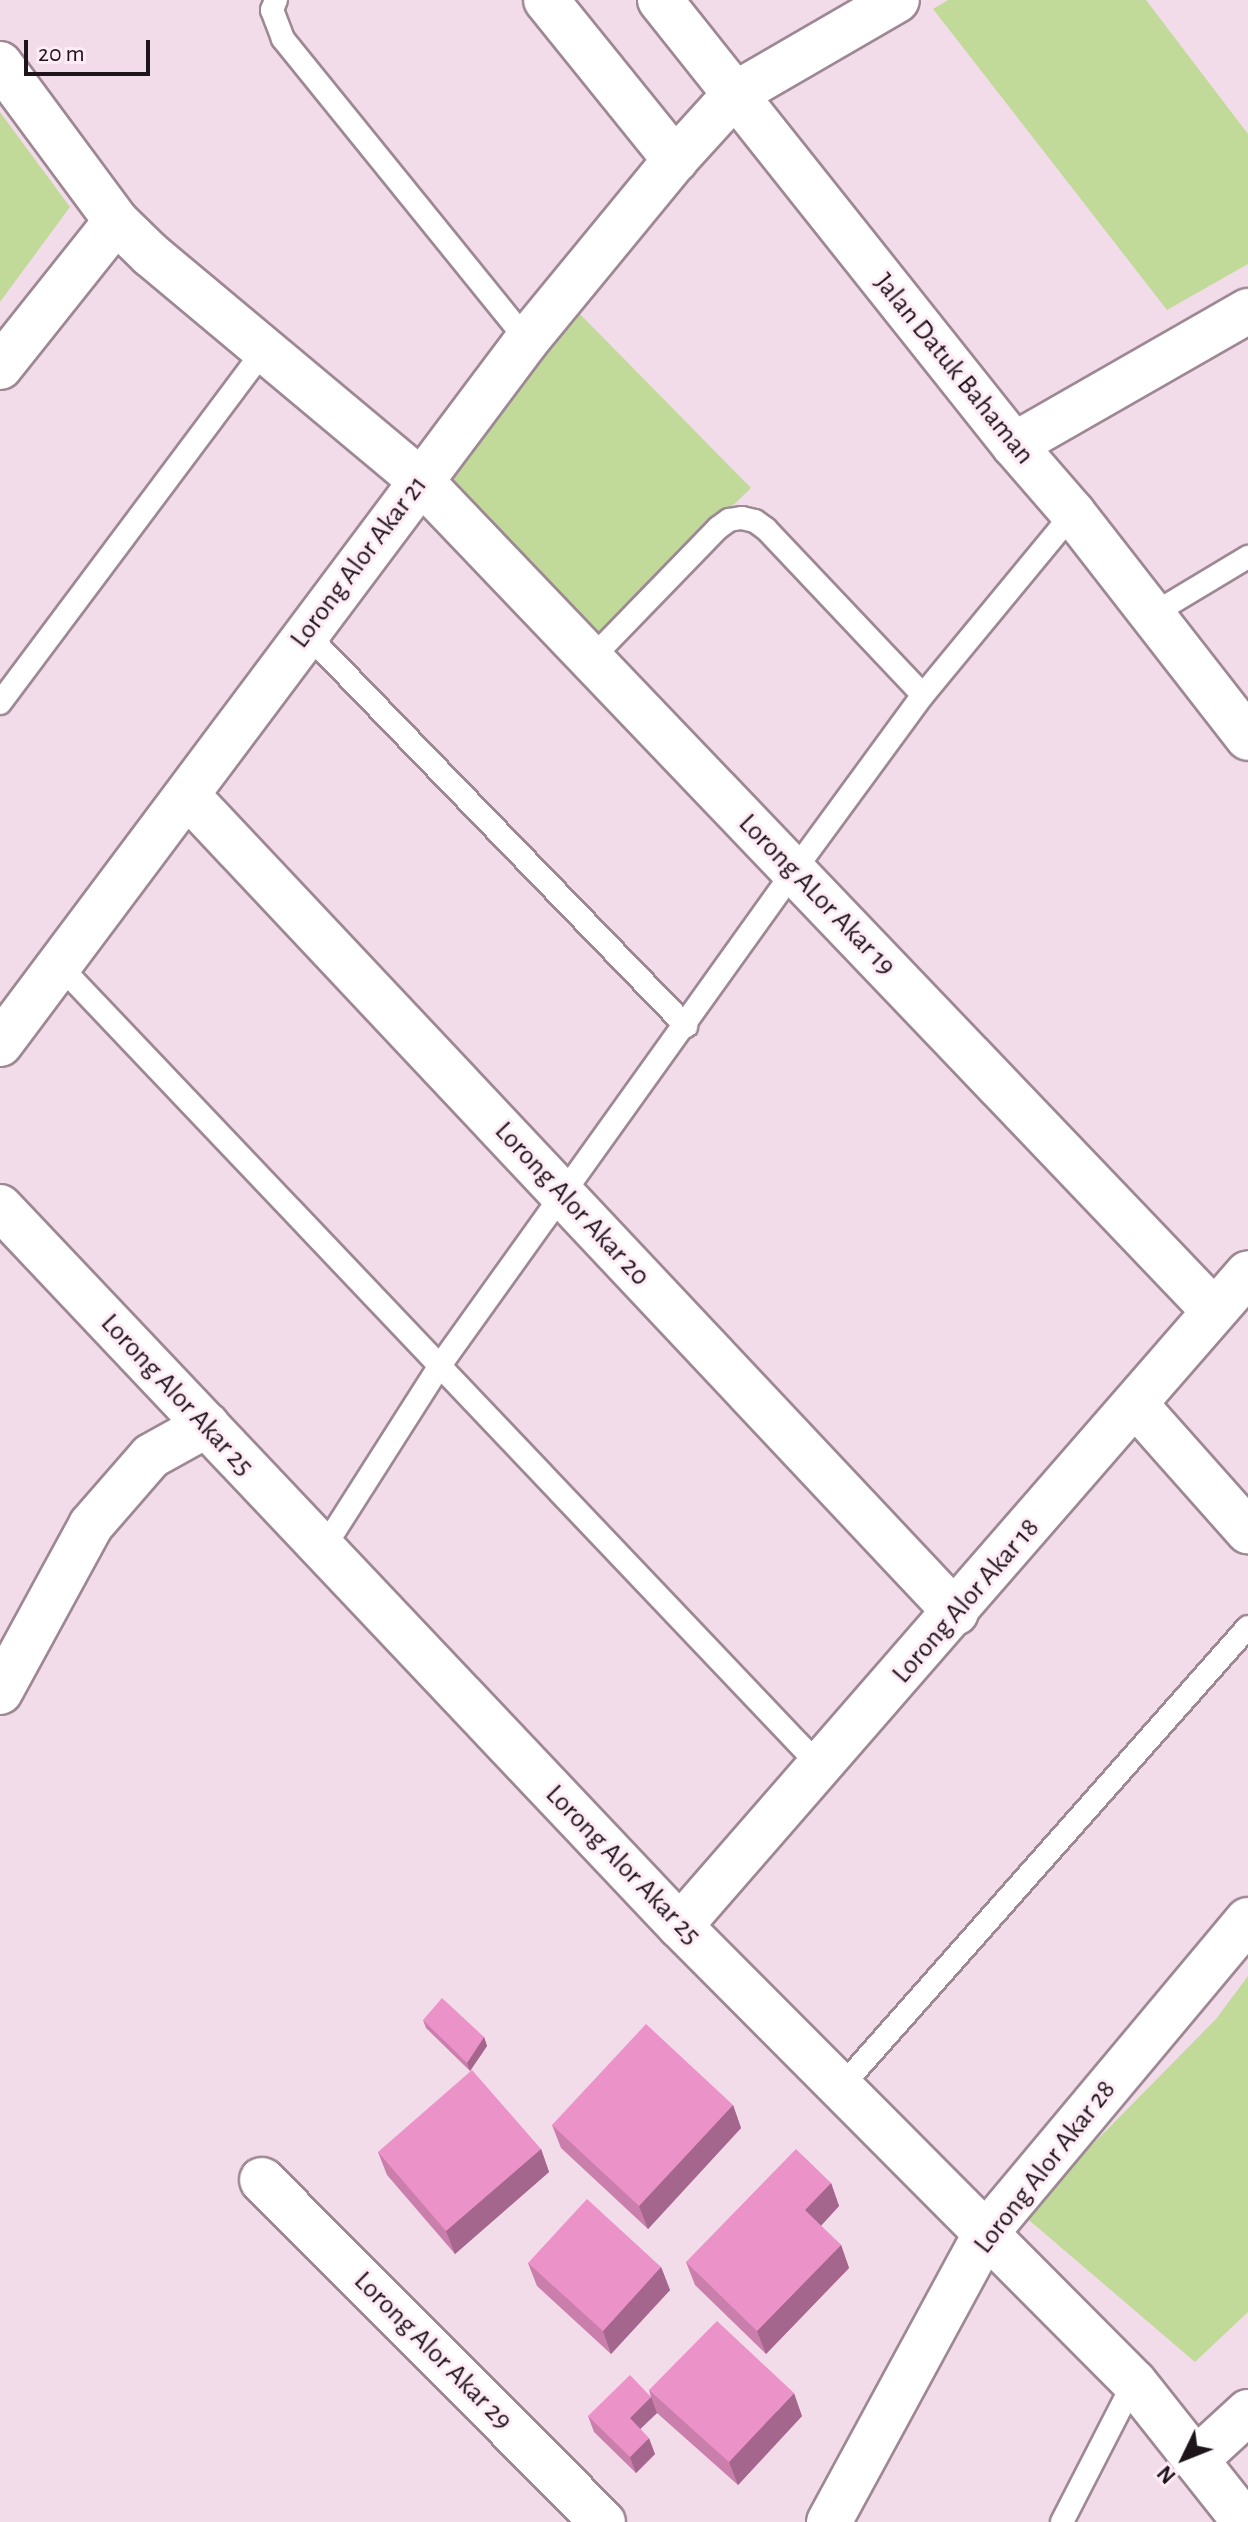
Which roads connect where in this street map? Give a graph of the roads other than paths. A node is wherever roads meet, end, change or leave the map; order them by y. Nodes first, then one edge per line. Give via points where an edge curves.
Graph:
1 (276, 0) edge
2 (546, 0) edge
3 (660, 0) edge
4 (897, 0) edge
5 (0, 64) edge
6 (735, 94) junction
7 (675, 160) junction
8 (116, 221) junction
9 (1248, 311) edge
10 (527, 340) junction
11 (266, 348) junction
12 (0, 367) edge
13 (1014, 445) junction
14 (420, 480) junction
15 (1073, 513) junction
16 (1248, 557) edge
17 (1153, 614) junction
18 (306, 633) junction
19 (591, 659) junction
20 (923, 695) junction
21 (0, 703) edge
22 (1248, 738) edge
23 (188, 796) junction
24 (794, 871) junction
25 (58, 964) junction
26 (686, 1026) junction
27 (0, 1044) edge
28 (564, 1195) junction
29 (0, 1207) edge
30 (1248, 1273) edge
31 (1214, 1311) junction
32 (441, 1364) junction
33 (1136, 1405) junction
34 (207, 1425) junction
35 (1248, 1531) edge
36 (323, 1549) junction
37 (956, 1613) junction
38 (1248, 1627) edge
39 (0, 1692) edge
40 (820, 1766) junction
41 (1248, 1920) edge
42 (680, 1926) junction
43 (841, 2087) junction
44 (262, 2180) dead end
45 (986, 2233) junction
46 (1134, 2382) junction
47 (1248, 2412) edge
48 (1198, 2458) junction
49 (603, 2522) edge
50 (829, 2522) edge
51 (1062, 2522) edge
52 (1245, 2522) edge

1 - 10 lane via 272,10 283,39
2 - 7 street
3 - 6 street, Jalan Datuk Bahaman
4 - 6 street, Lorong Alor Akar 21
5 - 8 street, Lorong ALor Akar 19
6 - 7 street, Lorong Alor Akar 21
6 - 13 street, Jalan Datuk Bahaman
7 - 10 street, Lorong Alor Akar 21
8 - 11 street, Lorong ALor Akar 19
8 - 12 street
9 - 13 street
10 - 14 street, Lorong Alor Akar 21
11 - 14 street, Lorong ALor Akar 19
11 - 21 lane
13 - 15 street, Jalan Datuk Bahaman
14 - 18 street, Lorong Alor Akar 21
14 - 19 street, Lorong ALor Akar 19
15 - 17 street, Jalan Datuk Bahaman
15 - 20 lane
16 - 17 lane
17 - 22 street, Jalan Datuk Bahaman
18 - 23 street, Lorong Alor Akar 21
18 - 26 lane
19 - 20 lane via 718,528 742,518 766,529
19 - 24 street, Lorong ALor Akar 19
20 - 24 lane
23 - 25 street, Lorong Alor Akar 21
23 - 28 street, Lorong Alor Akar 20
24 - 26 lane
24 - 31 street, Lorong ALor Akar 19
25 - 27 street, Lorong Alor Akar 21
25 - 32 lane
26 - 28 lane
28 - 32 lane
28 - 37 street, Lorong Alor Akar 20
29 - 34 street, Lorong Alor Akar 25
30 - 31 street, Lorong Alor Akar 18
31 - 33 street, Lorong Alor Akar 18
32 - 36 lane
32 - 40 lane
33 - 35 street
33 - 37 street, Lorong Alor Akar 18
34 - 36 street, Lorong Alor Akar 25
34 - 39 street via 151,1456 91,1525
36 - 42 street, Lorong Alor Akar 25
37 - 40 street, Lorong Alor Akar 18
38 - 43 lane
40 - 42 street, Lorong Alor Akar 18
41 - 45 street, Lorong Alor Akar 28
42 - 43 street, Lorong Alor Akar 25
43 - 45 street, Lorong Alor Akar 25
44 - 49 street, Lorong Alor Akar 29
45 - 46 street, Lorong Alor Akar 25
45 - 50 street, Lorong Alor Akar 28
46 - 48 street, Lorong Alor Akar 25
46 - 51 lane
47 - 48 street
48 - 52 street, Lorong Alor Akar 25

